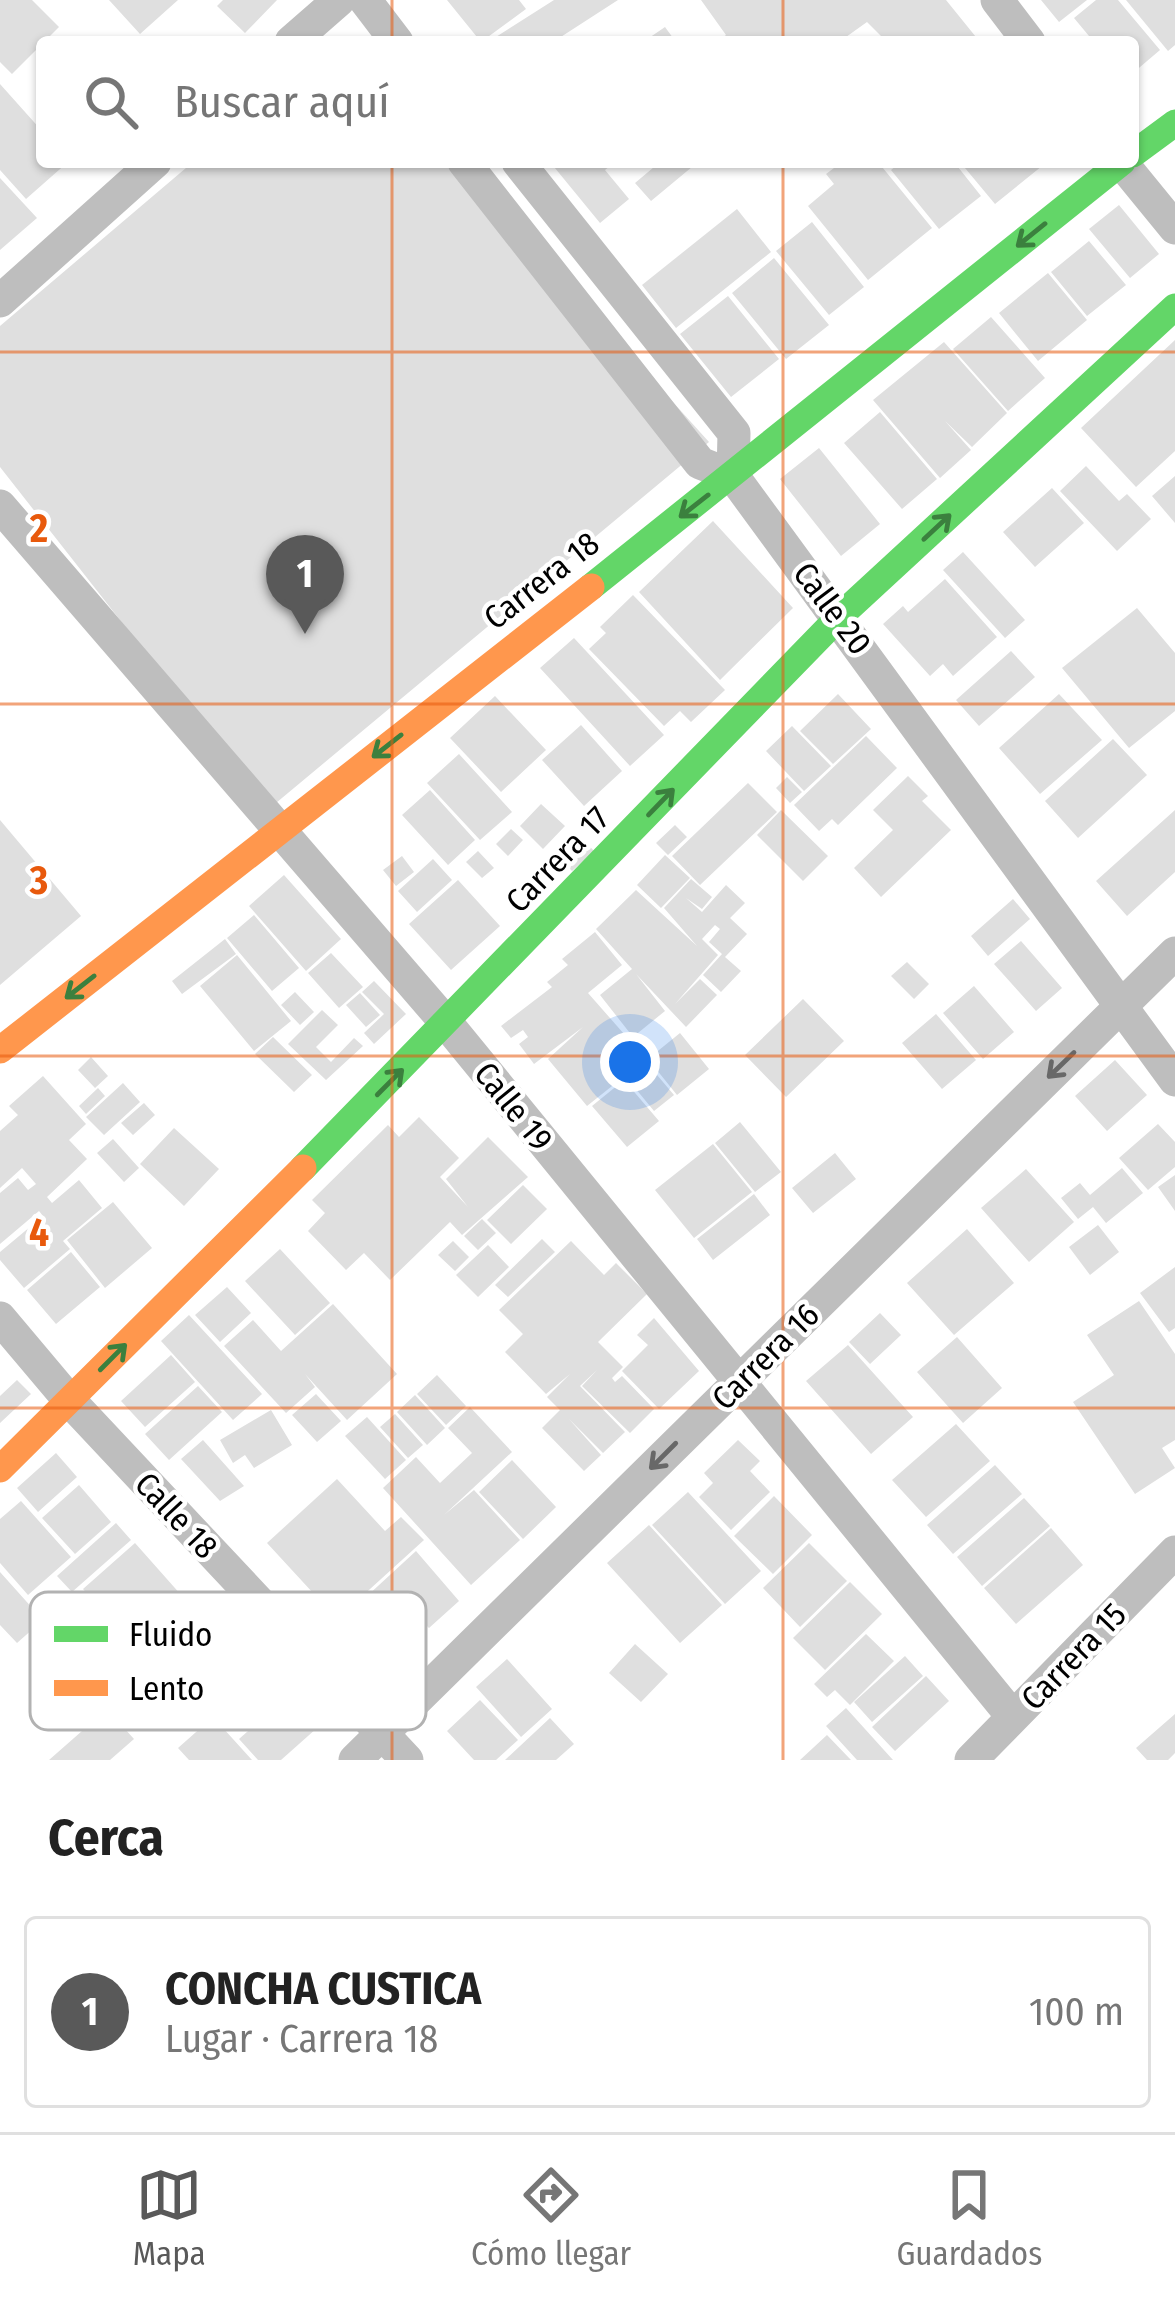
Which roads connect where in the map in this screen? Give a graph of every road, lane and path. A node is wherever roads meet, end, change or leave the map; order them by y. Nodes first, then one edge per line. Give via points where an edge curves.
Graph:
1 (339, 0) edge
2 (365, 0) edge
3 (997, 0) edge
4 (298, 36) edge
5 (392, 36) edge
6 (1024, 36) edge
7 (1175, 123) edge
8 (1139, 150) edge
9 (148, 168) edge
10 (469, 168) edge
11 (523, 168) edge
12 (1115, 168) edge
13 (1127, 168) edge
14 (1175, 228) edge
15 (0, 301) edge
16 (1175, 308) edge
17 (733, 476) junction
18 (0, 506) edge
19 (840, 616) junction
20 (278, 832) junction
21 (1175, 953) edge
22 (1119, 1008) junction
23 (448, 1025) junction
24 (0, 1050) edge
25 (1175, 1080) edge
26 (0, 1318) edge
27 (739, 1381) junction
28 (69, 1400) junction
29 (0, 1469) edge
30 (1175, 1552) edge
31 (249, 1592) edge
32 (426, 1690) edge
33 (1013, 1717) junction
34 (378, 1730) edge
35 (386, 1730) edge
36 (382, 1734) junction
37 (355, 1760) edge
38 (407, 1760) edge
39 (971, 1760) edge

1 - 4 street
2 - 5 street
3 - 6 street
7 - 8 street
9 - 15 street
10 - 17 street, Calle 20 via 700,464
11 - 17 street via 734,433
12 -> 17 street, Carrera 18
13 - 14 street
19 -> 16 street, Carrera 17
17 - 19 street, Calle 20
17 -> 20 street, Carrera 18
18 - 20 street, Calle 19
19 - 22 street, Calle 20
23 -> 19 street, Carrera 17
20 - 23 street, Calle 19
20 -> 24 street, Carrera 18
21 - 22 street, Carrera 16
22 - 25 street, Calle 20
22 -> 27 street, Carrera 16
23 - 27 street, Calle 19
28 -> 23 street, Carrera 17
26 - 28 street, Calle 18
27 -> 32 street, Carrera 16
27 - 33 street, Calle 19
28 - 29 street, Carrera 17
28 - 31 street, Calle 18
30 - 33 street, Carrera 15
33 - 39 street, Carrera 15
34 - 36 street, Calle 18
35 -> 36 street, Carrera 16
36 - 37 street, Carrera 16
36 - 38 street, Calle 18

